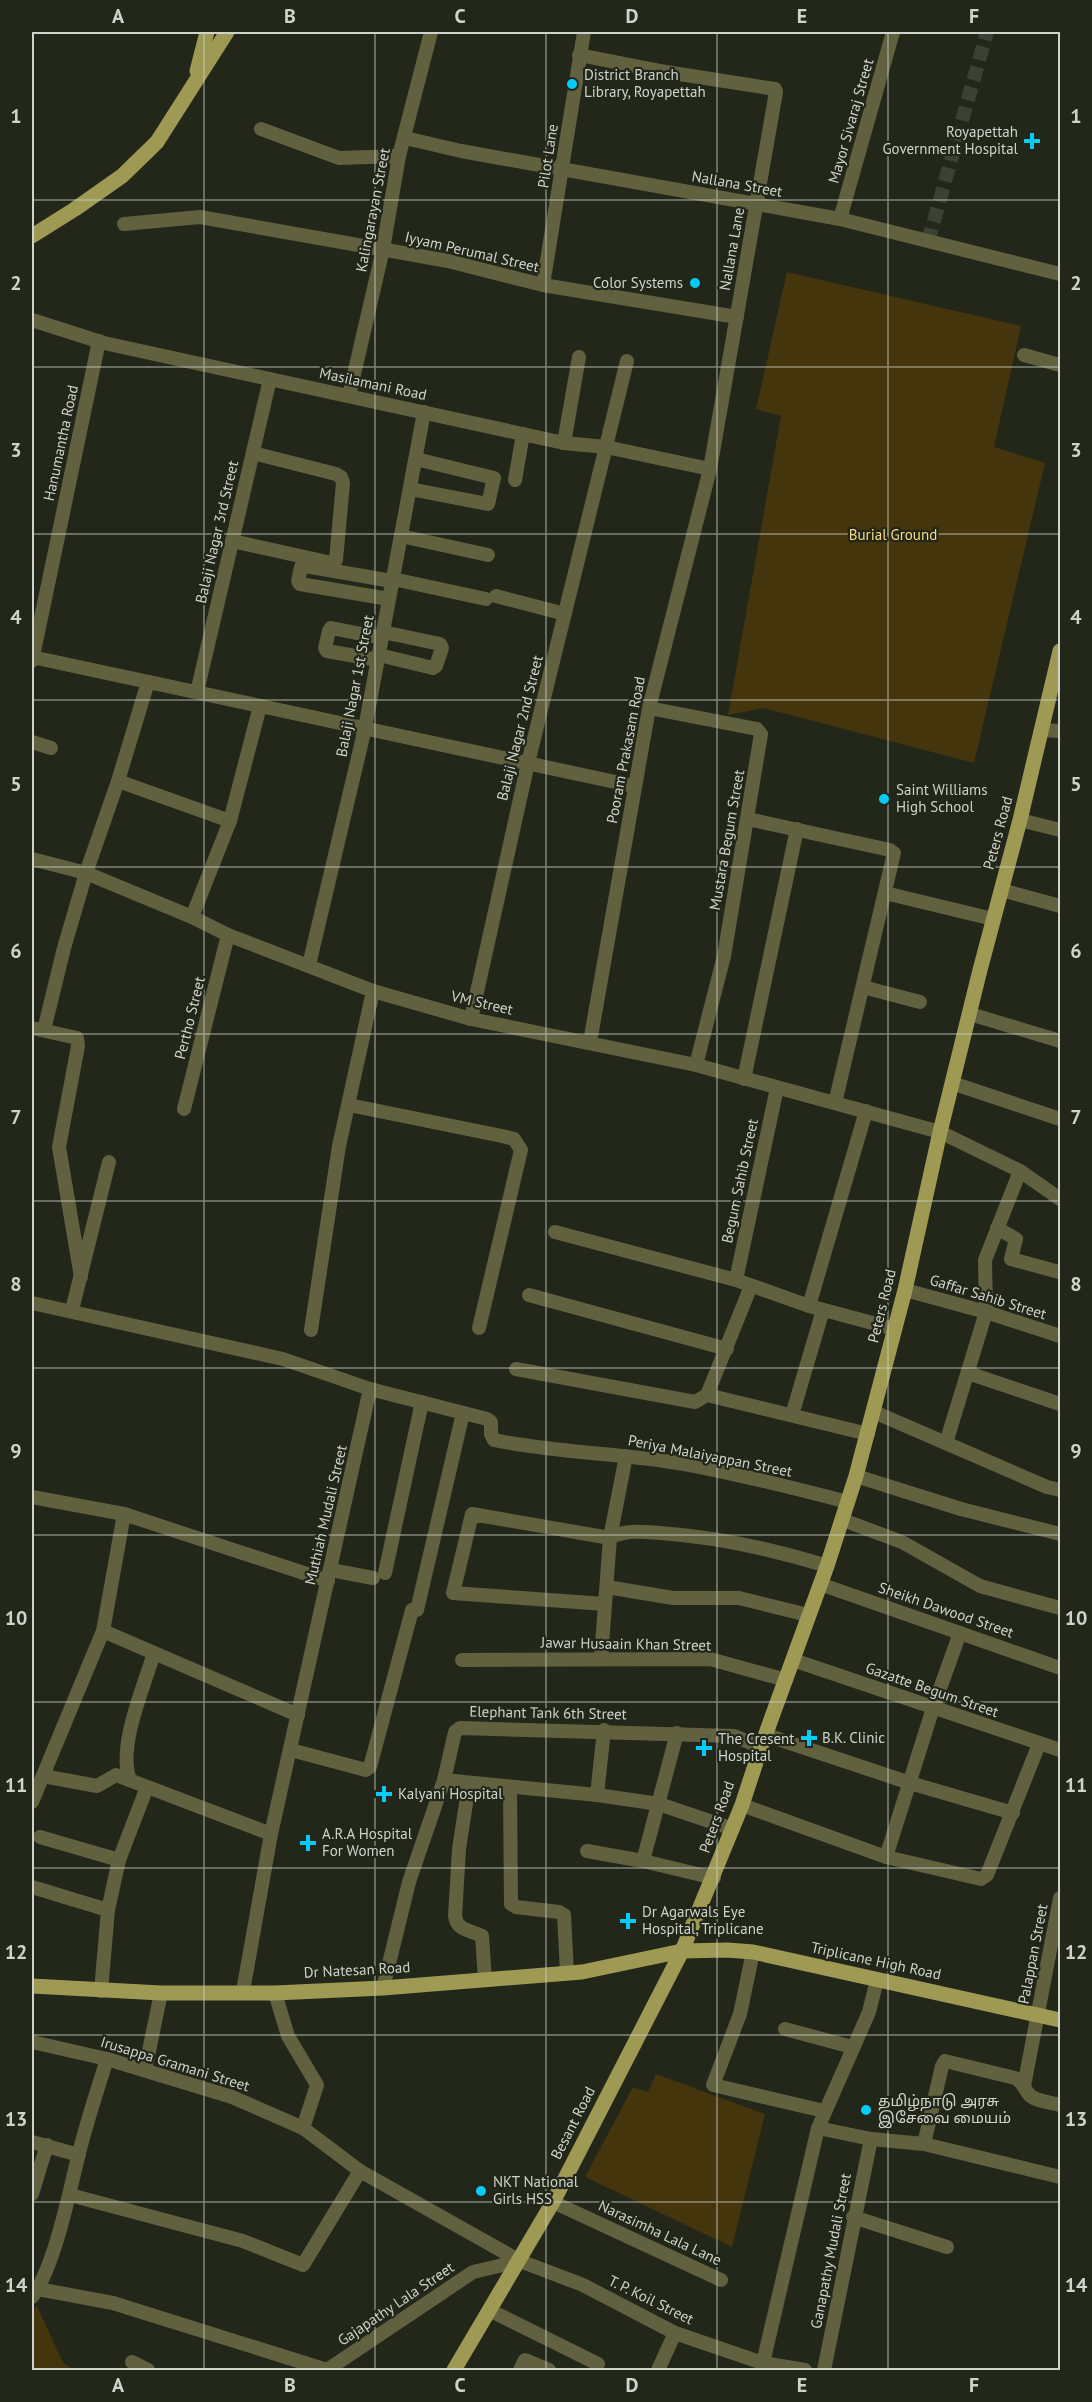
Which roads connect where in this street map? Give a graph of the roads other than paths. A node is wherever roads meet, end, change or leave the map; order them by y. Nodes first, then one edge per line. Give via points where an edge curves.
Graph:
1 (207, 32) edge
2 (227, 32) edge
3 (431, 32) edge
4 (584, 32) edge
5 (893, 32) edge
6 (579, 55) junction
7 (194, 82) junction
8 (261, 129) dead end
9 (405, 138) junction
10 (399, 156) junction
11 (563, 169) junction
12 (757, 203) junction
13 (840, 219) junction
14 (124, 224) dead end
15 (32, 236) edge
16 (383, 249) junction
17 (1060, 274) edge
18 (543, 285) junction
19 (737, 317) junction
20 (32, 320) edge
21 (99, 341) junction
22 (1024, 355) dead end
23 (579, 357) dead end
24 (627, 361) dead end
25 (1060, 364) edge
26 (270, 379) junction
27 (349, 396) junction
28 (424, 412) junction
29 (523, 434) junction
30 (564, 443) junction
31 (606, 447) junction
32 (253, 453) junction
33 (416, 459) junction
34 (710, 468) junction
35 (515, 480) dead end
36 (410, 489) junction
37 (401, 536) junction
38 (232, 541) junction
39 (488, 555) dead end
40 (393, 580) junction
41 (389, 599) junction
42 (565, 614) junction
43 (383, 632) junction
44 (442, 637) dead end
45 (1060, 651) edge
46 (325, 657) dead end
47 (32, 659) edge
48 (377, 662) junction
49 (148, 682) junction
50 (197, 692) junction
51 (260, 706) junction
52 (649, 708) junction
53 (365, 728) junction
54 (1042, 730) junction
55 (1060, 731) edge
56 (32, 742) edge
57 (51, 748) dead end
58 (528, 763) junction
59 (118, 781) junction
60 (634, 786) junction
61 (748, 819) junction
62 (1020, 820) junction
63 (230, 821) junction
64 (797, 829) junction
65 (1060, 830) edge
66 (32, 859) edge
67 (86, 873) junction
68 (1001, 890) junction
69 (885, 893) junction
70 (1060, 906) edge
71 (192, 917) junction
72 (993, 919) junction
73 (228, 935) junction
74 (309, 965) junction
75 (862, 987) junction
76 (373, 991) junction
77 (920, 1002) dead end
78 (970, 1014) junction
79 (471, 1019) junction
80 (38, 1029) edge
81 (1060, 1041) edge
82 (590, 1042) junction
83 (696, 1065) junction
84 (744, 1079) junction
85 (952, 1083) junction
86 (777, 1088) junction
87 (835, 1103) junction
88 (349, 1105) junction
89 (184, 1109) dead end
90 (866, 1112) junction
91 (1060, 1119) edge
92 (940, 1132) junction
93 (109, 1162) dead end
94 (1020, 1171) junction
95 (1060, 1199) edge
96 (996, 1228) junction
97 (555, 1232) dead end
98 (1059, 1272) dead end
99 (81, 1277) junction
100 (736, 1280) junction
101 (751, 1286) junction
102 (905, 1290) junction
103 (529, 1295) dead end
104 (32, 1302) edge
105 (816, 1308) junction
106 (72, 1310) junction
107 (986, 1312) junction
108 (479, 1328) dead end
109 (895, 1329) junction
110 (311, 1330) dead end
111 (1060, 1336) edge
112 (728, 1349) junction
113 (516, 1369) dead end
114 (968, 1373) junction
115 (370, 1389) junction
116 (707, 1395) junction
117 (422, 1402) junction
118 (1060, 1404) edge
119 (874, 1412) junction
120 (464, 1413) junction
121 (792, 1415) junction
122 (868, 1434) junction
123 (946, 1443) junction
124 (626, 1456) junction
125 (856, 1476) junction
126 (1060, 1490) edge
127 (32, 1497) edge
128 (848, 1502) junction
129 (124, 1514) junction
130 (843, 1520) junction
131 (1060, 1534) edge
132 (610, 1538) junction
133 (827, 1566) junction
134 (330, 1575) junction
135 (820, 1584) junction
136 (607, 1587) junction
137 (605, 1604) junction
138 (1060, 1608) edge
139 (808, 1615) junction
140 (103, 1631) junction
141 (960, 1633) junction
142 (154, 1653) junction
143 (601, 1658) junction
144 (462, 1660) dead end
145 (793, 1660) junction
146 (1060, 1668) edge
147 (786, 1680) junction
148 (933, 1708) junction
149 (298, 1715) junction
150 (604, 1730) junction
151 (677, 1733) junction
152 (763, 1741) junction
153 (1039, 1744) junction
154 (291, 1750) junction
155 (1060, 1750) edge
156 (43, 1776) junction
157 (130, 1780) junction
158 (444, 1780) junction
159 (910, 1783) junction
160 (469, 1784) junction
161 (147, 1787) junction
162 (510, 1787) junction
163 (597, 1795) junction
164 (32, 1802) edge
165 (659, 1804) junction
166 (742, 1805) junction
167 (1013, 1813) junction
168 (733, 1829) junction
169 (271, 1834) junction
170 (40, 1837) dead end
171 (586, 1851) dead end
172 (886, 1857) junction
173 (119, 1860) junction
174 (643, 1861) junction
175 (714, 1878) junction
176 (32, 1887) edge
177 (1060, 1898) edge
178 (108, 1910) junction
179 (682, 1951) junction
180 (753, 1952) junction
181 (567, 1973) junction
182 (485, 1980) junction
183 (877, 1980) junction
184 (32, 1986) edge
185 (382, 1988) junction
186 (101, 1991) junction
187 (243, 1991) junction
188 (161, 1993) junction
189 (275, 1993) junction
190 (1037, 2017) junction
191 (1060, 2020) edge
192 (785, 2029) dead end
193 (32, 2042) edge
194 (852, 2047) junction
195 (107, 2059) junction
196 (145, 2070) junction
197 (1024, 2086) junction
198 (1060, 2105) edge
199 (824, 2111) junction
200 (303, 2128) junction
201 (818, 2128) junction
202 (871, 2139) junction
203 (32, 2142) edge
204 (924, 2144) junction
205 (47, 2145) junction
206 (79, 2155) junction
207 (360, 2171) junction
208 (1060, 2177) edge
209 (32, 2194) edge
210 (70, 2195) junction
211 (553, 2202) junction
212 (854, 2217) junction
213 (948, 2247) dead end
214 (520, 2261) junction
215 (721, 2280) dead end
216 (35, 2293) edge
217 (489, 2310) junction
218 (675, 2333) junction
219 (132, 2362) dead end
220 (763, 2363) junction
221 (598, 2364) dead end
222 (148, 2370) edge
223 (327, 2370) edge
224 (453, 2370) edge
225 (520, 2370) edge
226 (549, 2370) edge
227 (658, 2370) edge
228 (805, 2370) edge
229 (824, 2370) edge

1 - 7 main road
2 - 7 main road
3 - 9 street, Kalingarayan Street
4 - 6 street, Pilot Lane
5 - 13 street, Mayor Sivaraj Street
6 - 11 street, Pilot Lane
6 - 12 street, Nallana Lane via 776,90
7 - 15 main road via 157,142 129,169
8 - 10 street via 339,158
9 - 10 street, Kalingarayan Street
9 - 11 street, Nallana Street via 460,152
10 - 16 street, Kalingarayan Street
11 - 12 street, Nallana Street
11 - 18 street, Pilot Lane
12 - 13 street, Nallana Street
12 - 19 street, Nallana Lane
13 - 17 street, Nallana Street
14 - 16 street, Iyyam Perumal Street via 200,217
16 - 18 street, Iyyam Perumal Street
16 - 27 street, Kalingarayan Street
18 - 19 street, Iyyam Perumal Street
19 - 34 street, Nallana Lane
20 - 21 street, Masilamani Road
21 - 26 street, Masilamani Road
21 - 47 street, Hanumantha Road
22 - 25 street
23 - 30 street
24 - 31 street, Balaji Nagar 2nd Street
26 - 27 street, Masilamani Road
26 - 32 street, Balaji Nagar 3rd Street
27 - 28 street, Masilamani Road
28 - 29 street, Masilamani Road
28 - 33 street, Balaji Nagar 1st Street
29 - 30 street, Masilamani Road
29 - 35 street
30 - 31 street, Masilamani Road
31 - 34 street, Masilamani Road
31 - 42 street, Balaji Nagar 2nd Street
32 - 38 street, Balaji Nagar 3rd Street
32 - 38 street via 341,477 336,560 332,563
33 - 36 street, Balaji Nagar 1st Street
33 - 36 street via 494,478 485,505
34 - 52 street, Pooram Prakasam Road
36 - 37 street, Balaji Nagar 1st Street
37 - 39 street
37 - 40 street, Balaji Nagar 1st Street
38 - 50 street, Balaji Nagar 3rd Street
40 - 41 street, Balaji Nagar 1st Street
40 - 41 street via 305,566 301,567 298,581
40 - 42 street
41 - 43 street, Balaji Nagar 1st Street
42 - 58 street, Balaji Nagar 2nd Street
43 - 44 street
43 - 48 street, Balaji Nagar 1st Street
43 - 48 street via 331,628 328,631 327,651
43 - 48 street via 440,644 442,648 433,668
45 - 54 main road, Peters Road
46 - 48 street
47 - 49 street
48 - 53 street, Balaji Nagar 1st Street
49 - 50 street
49 - 59 street
50 - 51 street
51 - 53 street
51 - 63 street
52 - 60 street, Pooram Prakasam Road
52 - 61 street, Mustara Begum Street via 760,732
53 - 58 street
53 - 74 street, Balaji Nagar 1st Street
54 - 55 street
54 - 62 main road, Peters Road
56 - 57 street
58 - 60 street
58 - 79 street, Balaji Nagar 2nd Street
59 - 63 street
59 - 67 street
60 - 82 street, Pooram Prakasam Road
61 - 64 street
61 - 83 street, Mustara Begum Street via 724,956
62 - 65 street
62 - 68 main road, Peters Road
63 - 71 street
64 - 69 street via 890,849 894,856
64 - 84 street
66 - 67 street, VM Street
67 - 71 street, VM Street
67 - 80 street
68 - 70 street
68 - 72 main road, Peters Road
69 - 72 street
69 - 75 street
71 - 73 street, VM Street
72 - 78 main road, Peters Road
73 - 74 street, VM Street
73 - 89 street, Pertho Street
74 - 76 street, VM Street
75 - 77 street
75 - 87 street
76 - 79 street, VM Street
76 - 88 street
78 - 81 street
78 - 85 main road, Peters Road
79 - 82 street, VM Street
80 - 99 street via 77,1038 59,1147
82 - 83 street, VM Street
83 - 84 street, VM Street
84 - 86 street, VM Street
85 - 91 street
85 - 92 main road, Peters Road
86 - 87 street, VM Street
86 - 100 street, Begum Sahib Street
87 - 90 street, VM Street
88 - 108 street via 514,1139 521,1150
88 - 110 street via 339,1146
90 - 92 street, VM Street
90 - 105 street
92 - 94 street, VM Street
92 - 102 main road, Peters Road
93 - 99 street
94 - 95 street, VM Street
94 - 96 street
96 - 98 street via 1016,1239 1011,1260
96 - 107 street via 984,1260
97 - 100 street
99 - 106 street
100 - 101 street
101 - 105 street
101 - 112 street
102 - 107 street, Gaffar Sahib Street
102 - 109 main road, Peters Road
103 - 112 street
104 - 106 street
105 - 109 street
105 - 121 street
106 - 115 street via 283,1359
107 - 111 street, Gaffar Sahib Street
107 - 114 street
109 - 119 main road, Peters Road
112 - 116 street
113 - 116 street via 695,1402
114 - 118 street
114 - 123 street
115 - 117 street
115 - 134 street, Muthiah Mudali Street
116 - 121 street
117 - 120 street
117 - 134 street via 379,1576
119 - 122 main road, Peters Road
119 - 123 street
120 - 124 street, Periya Malaiyappan Street via 489,1420 494,1440 531,1448
120 - 154 street via 417,1610 412,1610 370,1767 366,1770
121 - 122 street
122 - 125 main road, Peters Road
123 - 126 street
124 - 128 street, Periya Malaiyappan Street via 764,1480
124 - 132 street
125 - 128 main road, Peters Road
125 - 131 street via 961,1509
127 - 129 street
128 - 130 main road, Peters Road
129 - 134 street
129 - 140 street
130 - 133 main road, Peters Road
130 - 138 street via 902,1542 981,1586
132 - 133 street via 639,1532 702,1536
132 - 136 street
132 - 137 street via 472,1514 453,1593
133 - 135 main road, Peters Road
134 - 149 street, Muthiah Mudali Street
135 - 139 main road, Peters Road
135 - 141 street, Sheikh Dawood Street
136 - 137 street
136 - 139 street via 673,1598 739,1598
137 - 143 street
139 - 145 main road, Peters Road
140 - 142 street
140 - 156 street
141 - 146 street, Sheikh Dawood Street
141 - 148 street
142 - 149 street
142 - 157 street via 131,1730 126,1763
143 - 144 street, Jawar Husaain Khan Street
143 - 147 street, Jawar Husaain Khan Street via 710,1659
145 - 147 main road, Peters Road
145 - 148 street, Gazatte Begum Street
147 - 152 main road, Peters Road
148 - 153 street, Gazatte Begum Street
148 - 159 street
149 - 154 street, Muthiah Mudali Street
150 - 151 street, Elephant Tank 6th Street
150 - 158 street, Elephant Tank 6th Street via 459,1728
150 - 163 street
151 - 152 street, Elephant Tank 6th Street
151 - 165 street
152 - 159 street, Elephant Tank 6th Street
152 - 166 main road, Peters Road
153 - 155 street, Gazatte Begum Street
153 - 167 street
154 - 169 street, Muthiah Mudali Street
156 - 157 street via 98,1786 116,1775
156 - 164 street
157 - 161 street
158 - 160 street
158 - 185 street, Elephant Tank 6th Street via 409,1882
159 - 167 street, Elephant Tank 6th Street
159 - 172 street
160 - 162 street
160 - 182 street via 459,1849 455,1916 463,1929 482,1936
161 - 169 street
161 - 173 street
162 - 163 street
162 - 181 street via 511,1904 564,1915
163 - 165 street
165 - 168 street
165 - 174 street
166 - 168 main road, Peters Road
166 - 172 street
167 - 172 street via 984,1879
168 - 175 main road, Peters Road
169 - 187 street, Muthiah Mudali Street
170 - 173 street
171 - 174 street
173 - 178 street
174 - 175 street
175 - 179 main road, Peters Road
176 - 178 street
177 - 190 street, Palappan Street
178 - 186 street
179 - 180 main road, Triplicane High Road
179 - 181 main road, Dr Natesan Road
179 - 211 main road, Besant Road
180 - 183 main road, Triplicane High Road
180 - 199 street via 740,2014 713,2085
181 - 182 main road, Dr Natesan Road
182 - 185 main road, Dr Natesan Road
183 - 190 main road, Triplicane High Road
183 - 194 street via 869,2012
184 - 186 main road, Dr Natesan Road
185 - 189 main road, Dr Natesan Road
186 - 188 main road, Dr Natesan Road
187 - 188 main road, Dr Natesan Road
187 - 189 main road, Dr Natesan Road
188 - 196 street
189 - 200 street via 288,2036 316,2085
190 - 191 main road, Triplicane High Road
190 - 197 street, Palappan Street
192 - 194 street
193 - 195 street, Irusappa Gramani Street
194 - 199 street
195 - 196 street, Irusappa Gramani Street
195 - 206 street
196 - 200 street, Irusappa Gramani Street via 232,2097
197 - 198 street via 1034,2098
197 - 204 street via 1015,2078 945,2061
199 - 201 street
200 - 207 street, Irusappa Gramani Street
201 - 202 street
201 - 220 street
202 - 204 street
202 - 212 street, Ganapathy Mudali Street
203 - 205 street
204 - 208 street
205 - 206 street
205 - 209 street
206 - 210 street
207 - 210 street via 303,2265 243,2241
207 - 214 street, Irusappa Gramani Street
210 - 216 street
211 - 214 main road, Besant Road
211 - 215 street, Narasimha Lala Lane
212 - 213 street
212 - 229 street, Ganapathy Mudali Street
214 - 217 main road, Besant Road
214 - 218 street, T. P. Koil Street via 583,2285
214 - 223 street, Gajapathy Lala Street via 473,2272
216 - 223 street via 113,2303
217 - 221 street
217 - 224 main road, Besant Road
218 - 220 street, T. P. Koil Street
218 - 227 street
219 - 222 street
220 - 228 street, T. P. Koil Street
225 - 226 street via 525,2360

